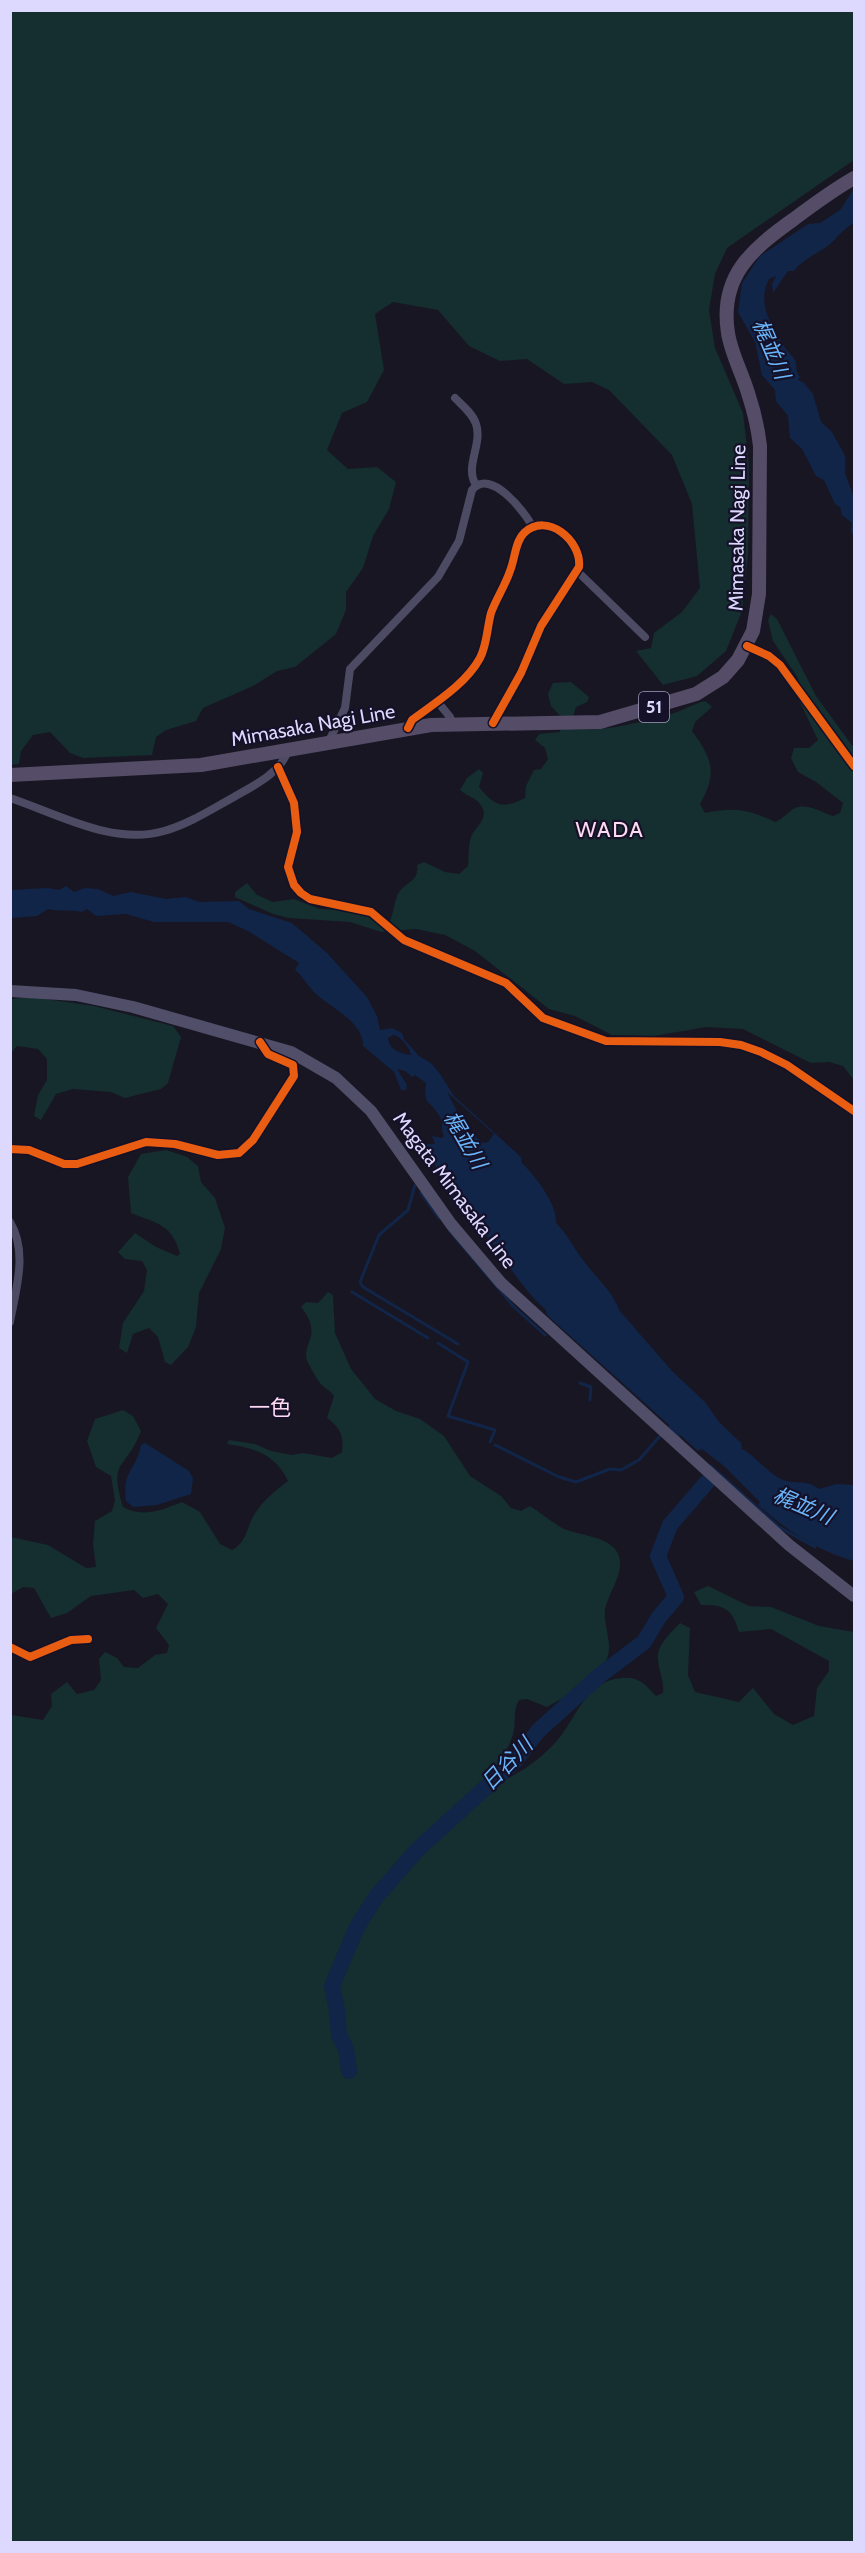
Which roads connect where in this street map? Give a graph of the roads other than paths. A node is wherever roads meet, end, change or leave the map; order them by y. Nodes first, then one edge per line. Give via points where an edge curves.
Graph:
1 (855, 178) edge
2 (455, 398) dead end
3 (476, 485) junction
4 (532, 527) junction
5 (577, 571) junction
6 (645, 637) dead end
7 (747, 646) junction
8 (437, 701) junction
9 (452, 723) junction
10 (493, 723) junction
11 (408, 728) junction
12 (328, 743) junction
13 (288, 750) junction
14 (855, 766) edge
15 (278, 767) junction
16 (10, 775) edge
17 (10, 798) edge
18 (10, 991) edge
19 (260, 1042) junction
20 (855, 1111) edge
21 (10, 1149) edge
22 (10, 1222) edge
23 (10, 1322) edge
24 (855, 1596) edge
25 (88, 1639) dead end
26 (10, 1647) edge

1 - 7 main road, Mimasaka Nagi Line / 51 via 761,243 744,260 732,282 726,308 728,333 757,423 760,446 759,594
2 - 3 street via 476,423 478,436 471,473
3 - 4 street via 484,484 505,493
3 - 12 street via 459,541 438,577 350,669 345,708
4 - 5 street via 546,524 569,538 580,558
4 - 8 street via 518,542 510,573 491,614 480,658 458,685
5 - 6 street
5 - 10 street via 541,626
7 - 10 main road, Mimasaka Nagi Line / 51 via 723,677 681,699 600,722
7 - 14 street via 780,665
8 - 9 street
8 - 11 street via 412,720
9 - 10 main road, Mimasaka Nagi Line / 51
9 - 11 main road, Mimasaka Nagi Line / 51
11 - 12 main road, Mimasaka Nagi Line / 51
12 - 13 main road, Mimasaka Nagi Line / 51
13 - 15 street
13 - 16 main road, Mimasaka Nagi Line / 51 via 201,765
15 - 17 street via 179,826 143,834 94,828
15 - 20 street via 294,803 297,832 288,867 294,885 310,899 371,912 404,940 506,983 543,1018 606,1041 720,1042 741,1046 787,1065
18 - 19 main road, Magata Mimasaka Line via 76,995
19 - 21 street via 268,1054 293,1065 294,1076 253,1140 239,1153 218,1155 175,1144 146,1142 77,1164 64,1164 28,1150
19 - 24 main road, Magata Mimasaka Line via 315,1063 356,1095 385,1129 451,1224 501,1283 789,1545
22 - 23 street via 17,1233 21,1256
25 - 26 street via 71,1640 30,1657

